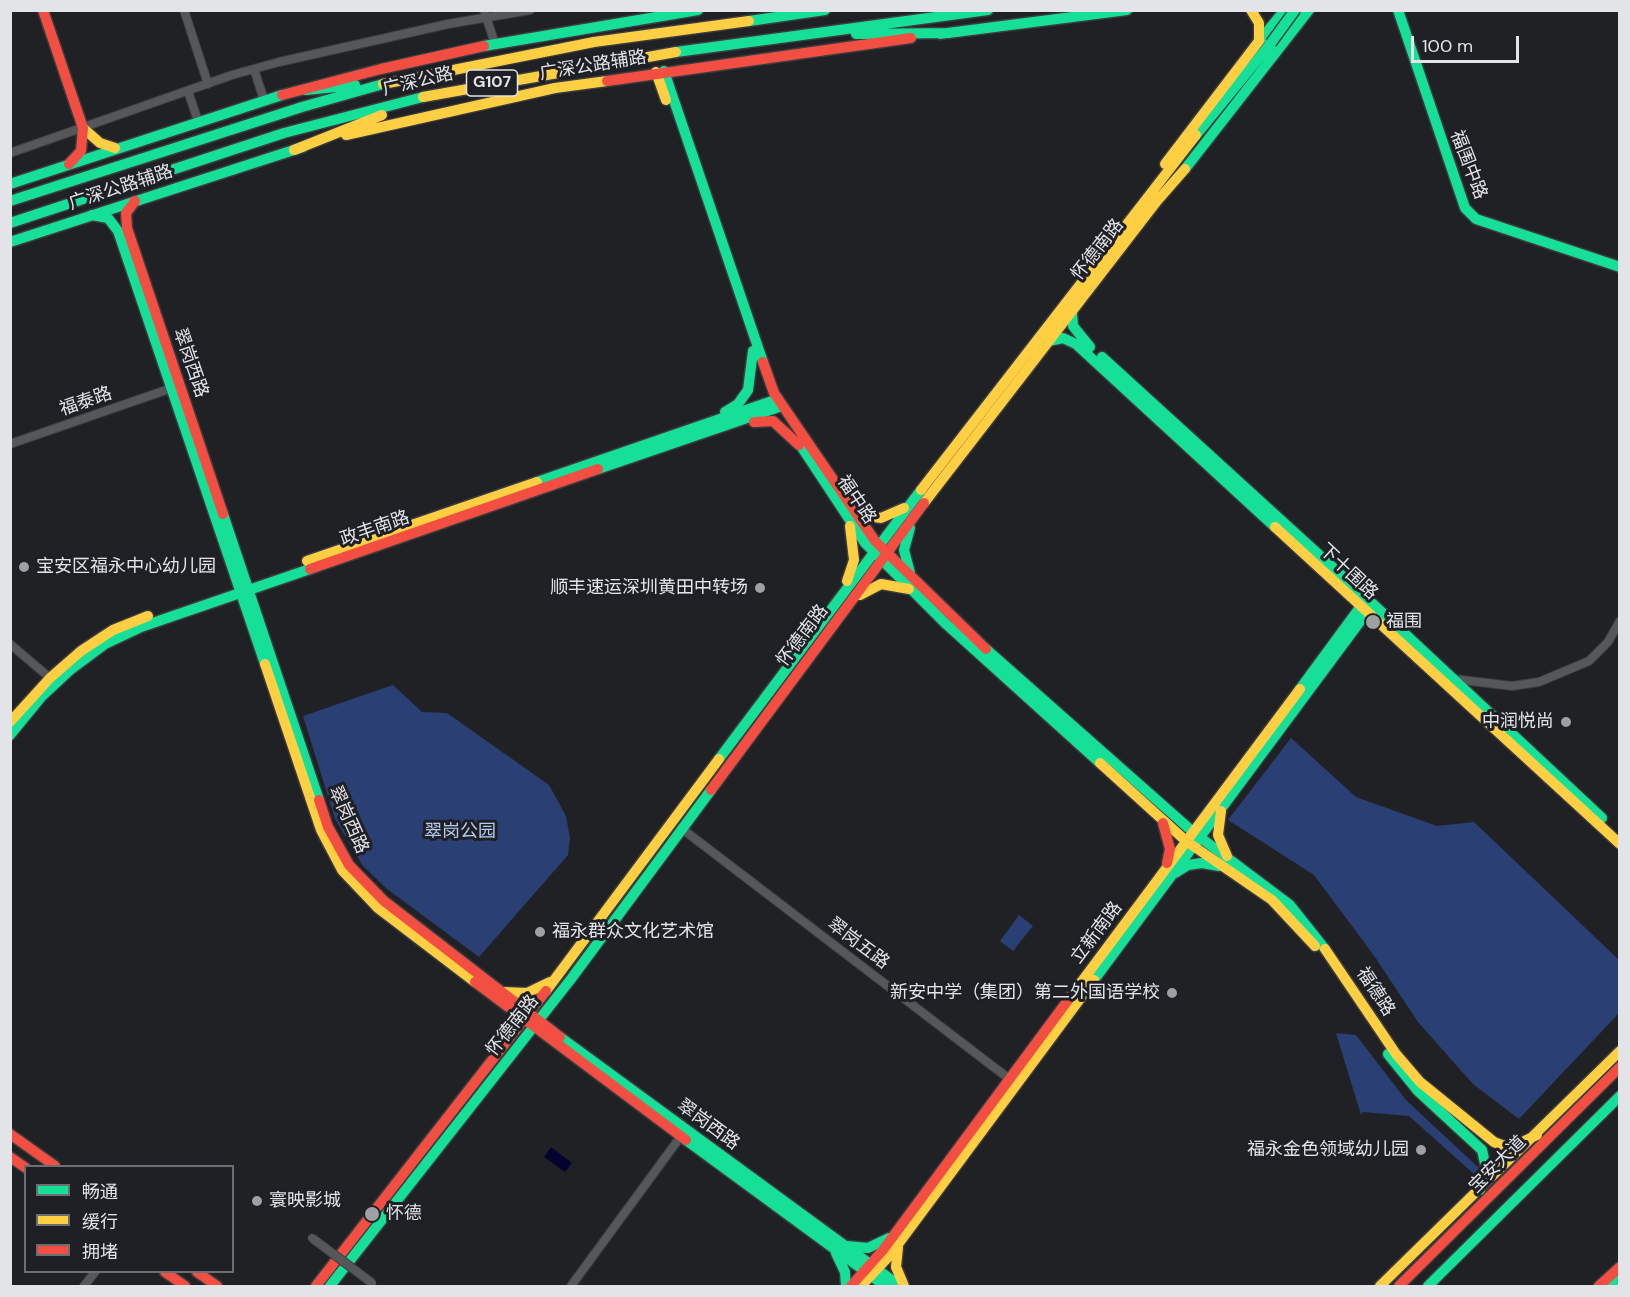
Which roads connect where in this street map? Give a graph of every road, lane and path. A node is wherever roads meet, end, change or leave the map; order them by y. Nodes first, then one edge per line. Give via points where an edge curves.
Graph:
1 (43, 10) edge
2 (184, 10) edge
3 (530, 10) edge
4 (698, 10) edge
5 (988, 10) edge
6 (1127, 10) edge
7 (1251, 10) edge
8 (1295, 10) edge
9 (1309, 10) edge
10 (1398, 10) edge
11 (824, 11) edge
12 (485, 14) edge
13 (950, 33) junction
14 (797, 34) junction
15 (1291, 34) junction
16 (1265, 42) junction
17 (495, 44) junction
18 (254, 69) junction
19 (660, 71) junction
20 (390, 82) junction
21 (208, 84) junction
22 (306, 90) junction
23 (188, 91) junction
24 (431, 95) junction
25 (264, 100) junction
26 (198, 121) junction
27 (83, 128) junction
28 (115, 148) junction
29 (294, 150) junction
30 (10, 153) edge
31 (68, 165) junction
32 (10, 183) edge
33 (10, 201) edge
34 (135, 201) junction
35 (92, 215) junction
36 (10, 223) edge
37 (10, 242) edge
38 (129, 248) junction
39 (1620, 267) edge
40 (1072, 312) junction
41 (1049, 342) junction
42 (753, 351) junction
43 (171, 388) junction
44 (777, 404) junction
45 (699, 426) junction
46 (10, 444) edge
47 (670, 445) junction
48 (800, 445) junction
49 (915, 497) junction
50 (917, 512) junction
51 (850, 513) junction
52 (880, 552) junction
53 (912, 584) junction
54 (243, 587) junction
55 (839, 597) junction
56 (1367, 605) junction
57 (846, 607) junction
58 (1620, 621) edge
59 (10, 644) edge
60 (50, 678) junction
61 (1454, 679) junction
62 (10, 722) edge
63 (10, 735) edge
64 (1225, 803) junction
65 (1210, 809) junction
66 (1152, 810) junction
67 (1172, 814) junction
68 (681, 828) junction
69 (1620, 835) edge
70 (1193, 839) junction
71 (1620, 844) edge
72 (1230, 865) junction
73 (1162, 881) junction
74 (559, 974) junction
75 (502, 992) junction
76 (532, 1020) junction
77 (1620, 1051) edge
78 (1620, 1056) edge
79 (1620, 1067) edge
80 (1013, 1082) junction
81 (1593, 1093) junction
82 (1620, 1096) edge
83 (10, 1134) edge
84 (1473, 1134) junction
85 (1536, 1135) junction
86 (681, 1136) junction
87 (10, 1157) edge
88 (52, 1165) edge
89 (24, 1167) edge
90 (1480, 1190) junction
91 (312, 1238) dead end
92 (897, 1238) junction
93 (838, 1247) junction
94 (1620, 1267) edge
95 (870, 1270) junction
96 (94, 1273) edge
97 (166, 1273) edge
98 (198, 1273) edge
99 (1620, 1279) edge
100 (372, 1283) dead end
101 (84, 1287) edge
102 (185, 1287) edge
103 (217, 1287) edge
104 (316, 1287) edge
105 (330, 1287) edge
106 (571, 1287) edge
107 (846, 1287) edge
108 (851, 1287) edge
109 (861, 1287) edge
110 (885, 1287) edge
111 (902, 1287) edge
112 (1380, 1287) edge
113 (1399, 1287) edge
114 (1428, 1287) edge
115 (1599, 1287) edge
116 (1612, 1287) edge

1 - 27 main road
2 - 21 street
3 - 12 street
4 - 17 main road
5 - 14 main road, 广深公路 / G107
6 - 13 main road, 广深公路辅路
7 - 16 main road
8 - 16 main road, 怀德南路, bridge
9 - 15 main road, 怀德南路
10 - 39 main road, 福围中路 via 1465,208 1476,219
11 - 20 main road, 广深公路 / G107 via 594,42
12 - 17 street
12 - 18 street
13 - 14 main road
13 - 19 main road, 广深公路辅路
14 - 24 main road, 广深公路 / G107 via 620,60
15 - 16 main road via 1293,22 1282,15 1275,20
15 - 40 main road, 怀德南路
16 - 49 main road, 怀德南路
17 - 22 main road
18 - 21 street
18 - 25 street
19 - 29 main road, 广深公路辅路 via 487,102 370,128
19 - 42 main road, 福中路
19 - 44 main road, 福中路
20 - 22 main road
20 - 33 main road, 广深公路 / G107
21 - 23 street
22 - 25 main road
23 - 26 street
23 - 27 street
24 - 29 main road
24 - 36 main road, 广深公路 / G107 via 284,133
25 - 26 main road
26 - 28 main road
27 - 28 main road via 100,143
27 - 30 street
27 - 31 main road via 81,151
28 - 31 main road
29 - 34 main road, 广深公路辅路
31 - 32 main road
34 - 35 main road, 广深公路辅路
34 - 38 main road, 翠岗西路 via 125,221
35 - 37 main road, 广深公路辅路
35 - 38 main road, 翠岗西路 via 114,223
38 - 43 main road, 翠岗西路
38 - 54 main road, 翠岗西路
40 - 41 main road, 怀德南路
40 - 56 main road, 下十围路 via 1073,326 1081,338
41 - 50 main road, 怀德南路
41 - 56 main road, 下十围路 via 1063,338 1076,344
42 - 44 main road, 福中路
42 - 45 main road via 745,396
43 - 46 street, 福泰路
43 - 54 main road, 翠岗西路
44 - 45 main road, 政丰南路
44 - 47 main road, 政丰南路
44 - 48 main road, 福中路
44 - 51 main road, 福中路
45 - 54 main road, 政丰南路
47 - 48 main road via 686,445 766,420 773,421
47 - 54 main road, 政丰南路
48 - 51 main road, 福中路
49 - 51 main road via 895,514 881,518
49 - 52 main road, 怀德南路
50 - 52 main road, 怀德南路
50 - 53 main road via 904,543
51 - 52 main road, 福中路
51 - 55 main road via 854,560
52 - 53 main road, 福中路
52 - 55 main road, 怀德南路
52 - 57 main road, 怀德南路
53 - 57 main road via 876,585
53 - 66 main road, 福中路
53 - 67 main road, 福中路
54 - 60 main road, 政丰南路 via 113,630
54 - 63 main road, 政丰南路 via 105,644 56,683
54 - 75 main road, 翠岗西路 via 338,848 377,895
54 - 76 main road, 翠岗西路 via 321,830 342,870 378,908
55 - 74 main road, 怀德南路
56 - 61 main road, 下十围路
56 - 64 main road, 立新南路
56 - 65 main road, 立新南路
56 - 71 main road, 下十围路
57 - 68 main road, 怀德南路
58 - 61 street via 1608,642 1589,661 1539,682 1512,686
59 - 60 street
60 - 62 main road, 政丰南路
61 - 69 main road, 下十围路
64 - 70 main road, 立新南路
64 - 72 main road via 1219,815 1218,836
65 - 67 main road via 1196,818
65 - 70 main road, 立新南路
66 - 70 main road, 福中路
66 - 73 main road via 1162,821 1170,849
67 - 70 main road, 福中路
68 - 76 main road, 怀德南路
68 - 80 street, 翠岗五路
70 - 72 main road, 福德路
70 - 73 main road, 立新南路
72 - 73 main road via 1188,865
72 - 84 main road, 福德路 via 1278,894 1302,919 1409,1070
73 - 80 main road, 立新南路
74 - 75 main road via 527,993
74 - 76 main road, 怀德南路
75 - 76 main road, 翠岗西路
76 - 86 main road, 翠岗西路
76 - 93 main road, 翠岗西路
76 - 104 main road, 怀德南路
76 - 105 main road, 怀德南路
77 - 85 main road
78 - 81 main road
79 - 81 main road, 宝安大道
80 - 92 main road, 立新南路
81 - 113 main road, 宝安大道
82 - 114 main road, 宝安大道
83 - 88 main road
84 - 85 main road, 福德路 via 1504,1146
84 - 90 main road, 福德路 via 1486,1160 1487,1172
85 - 90 main road
86 - 93 main road, 翠岗西路
86 - 106 street
87 - 89 main road
90 - 112 main road
91 - 100 street, bridge
92 - 93 main road via 868,1248
92 - 95 main road, 立新南路
92 - 111 main road via 896,1259
93 - 95 main road, 翠岗西路
93 - 107 main road
94 - 115 main road
95 - 108 main road, 立新南路
95 - 109 main road, 立新南路
95 - 110 main road, 翠岗西路
95 - 111 main road, 翠岗西路
96 - 101 street
97 - 102 main road
98 - 103 main road
99 - 116 main road

